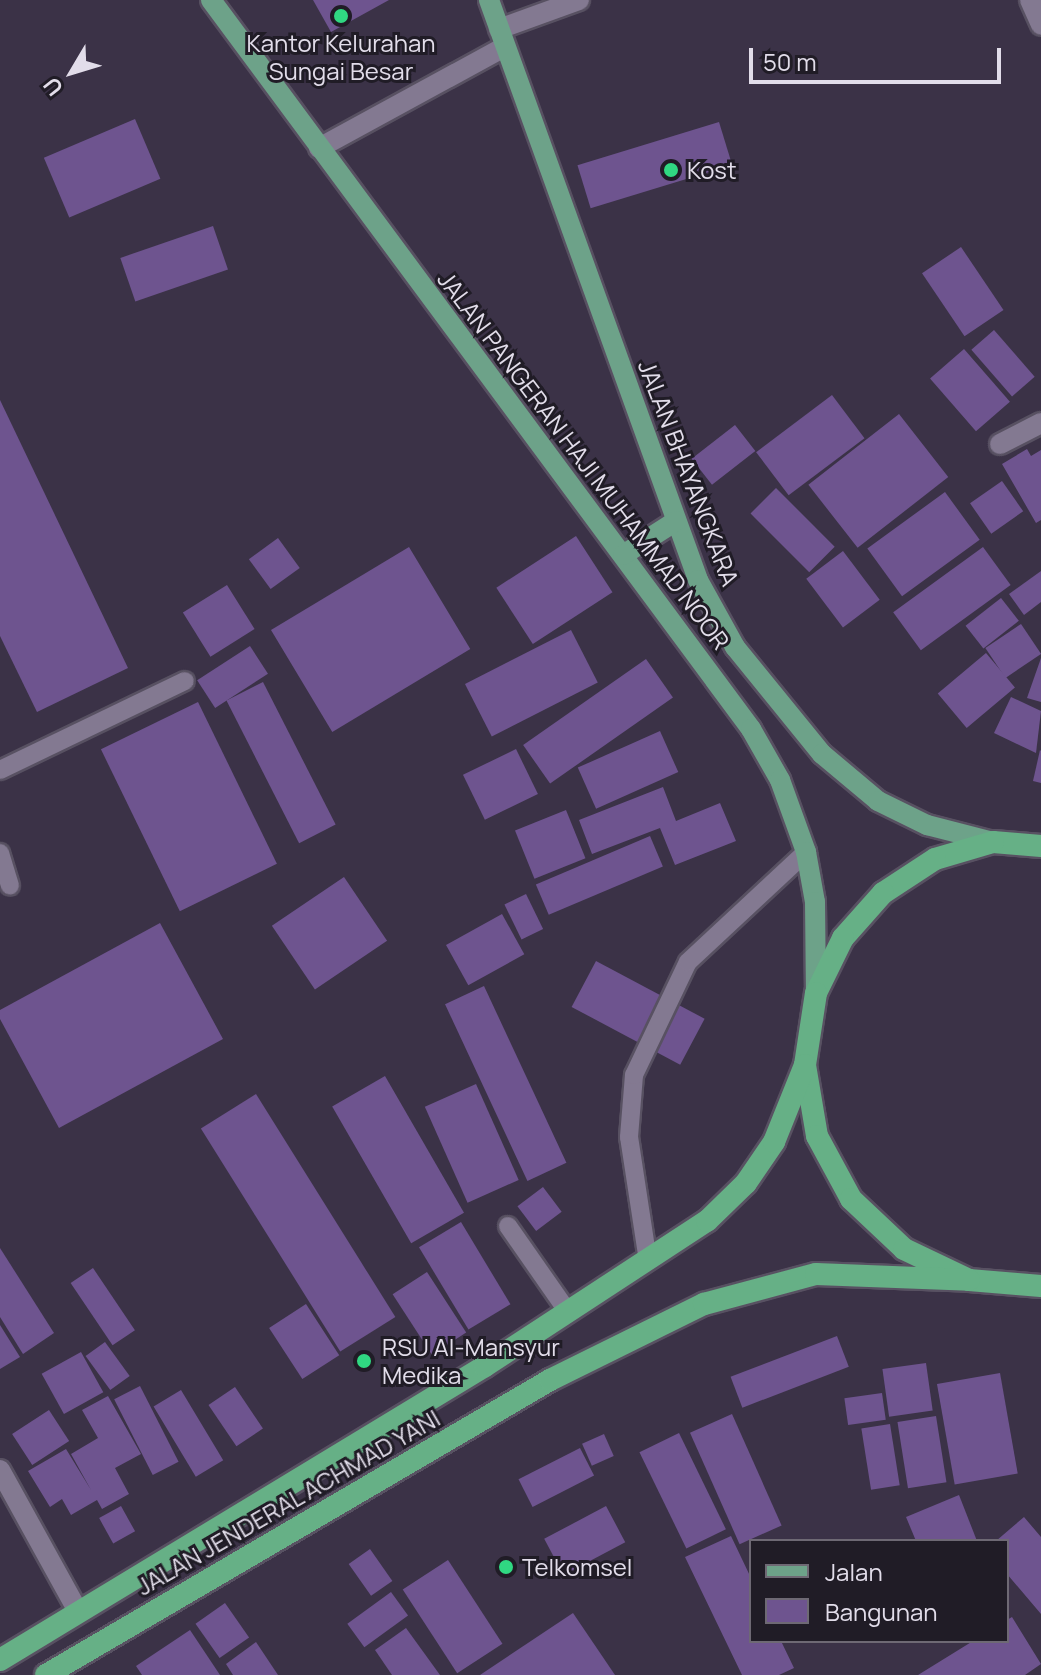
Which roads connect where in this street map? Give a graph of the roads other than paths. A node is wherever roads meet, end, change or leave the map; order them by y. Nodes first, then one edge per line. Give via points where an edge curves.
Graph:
1 (211, 0) edge
2 (489, 0) edge
3 (579, 0) edge
4 (1030, 0) edge
5 (1041, 25) edge
6 (502, 38) junction
7 (319, 148) junction
8 (1041, 423) edge
9 (1000, 444) dead end
10 (676, 521) junction
11 (623, 555) junction
12 (185, 681) dead end
13 (0, 770) edge
14 (993, 842) junction
15 (1041, 846) edge
16 (806, 852) junction
17 (0, 853) edge
18 (10, 885) dead end
19 (816, 993) junction
20 (805, 1065) junction
21 (508, 1226) dead end
22 (648, 1261) junction
23 (969, 1280) junction
24 (1041, 1286) edge
25 (568, 1312) junction
26 (0, 1470) edge
27 (79, 1613) junction
28 (0, 1660) edge
29 (46, 1675) edge

1 - 7 main road, JALAN PANGERAN HAJI MUHAMMAD NOOR
2 - 6 main road, JALAN BHAYANGKARA
3 - 6 street
4 - 5 street
6 - 7 street
6 - 10 main road, JALAN BHAYANGKARA
7 - 11 main road, JALAN PANGERAN HAJI MUHAMMAD NOOR
8 - 9 street
10 - 11 main road
10 - 14 main road, JALAN BHAYANGKARA via 698,580 735,647 822,754 878,801 927,825
11 - 16 main road, JALAN PANGERAN HAJI MUHAMMAD NOOR via 751,729 780,780
12 - 13 lane
14 - 15 highway
14 - 19 highway via 935,859 883,893 843,938
16 - 19 main road, JALAN PANGERAN HAJI MUHAMMAD NOOR via 815,902
16 - 22 lane via 688,962 634,1075 629,1148
17 - 18 lane
19 - 20 highway
20 - 22 highway, JALAN JENDERAL ACHMAD YANI via 774,1142 746,1183 707,1221
20 - 23 highway via 817,1136 851,1199 904,1249
21 - 25 lane
22 - 25 highway, JALAN JENDERAL ACHMAD YANI
23 - 24 highway, JALAN JENDERAL ACHMAD YANI
23 - 29 highway, JALAN JENDERAL ACHMAD YANI via 871,1272 816,1274 704,1304 550,1380
25 - 27 highway, JALAN JENDERAL ACHMAD YANI
26 - 27 street
27 - 28 highway, JALAN JENDERAL ACHMAD YANI

